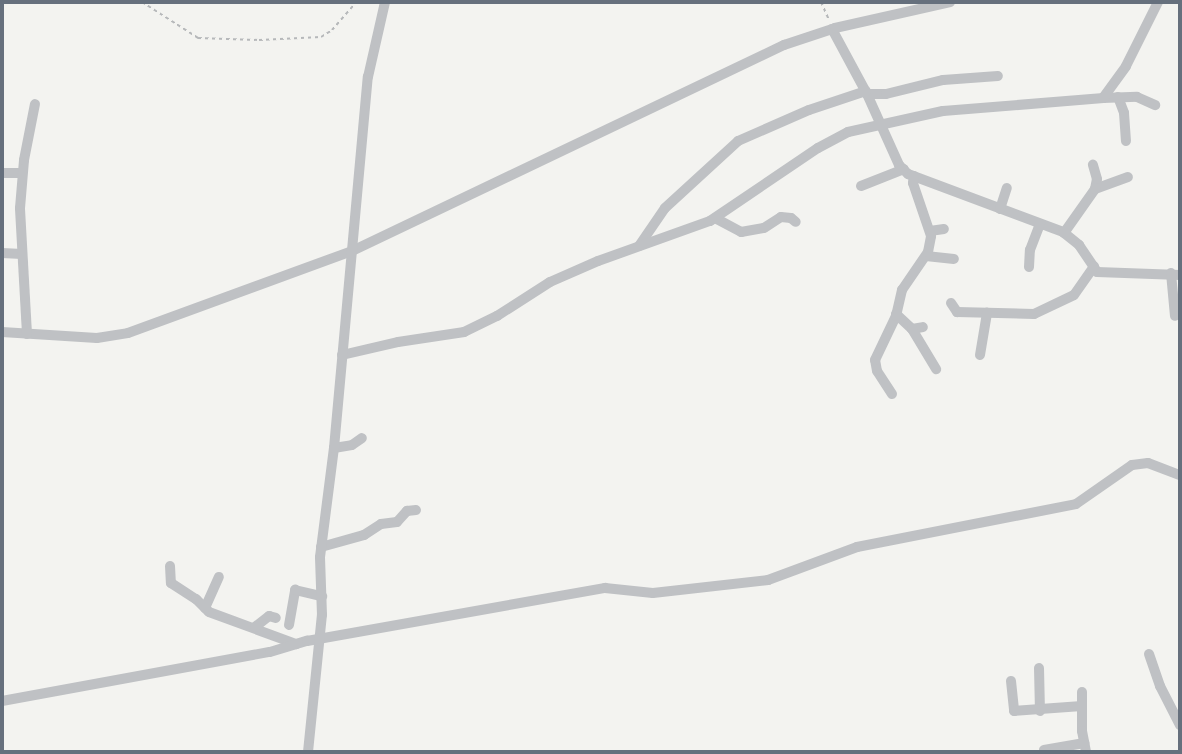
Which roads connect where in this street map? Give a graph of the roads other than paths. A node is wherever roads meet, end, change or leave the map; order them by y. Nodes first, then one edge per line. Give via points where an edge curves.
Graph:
1 (385, 2) edge
2 (950, 2) edge
3 (1158, 2) edge
4 (832, 29) junction
5 (998, 76) dead end
6 (867, 93) junction
7 (1118, 97) junction
8 (1103, 98) junction
9 (35, 104) dead end
10 (1155, 105) dead end
11 (880, 124) junction
12 (1126, 141) dead end
13 (1093, 165) dead end
14 (904, 169) junction
15 (2, 173) edge
16 (22, 173) junction
17 (914, 176) junction
18 (1128, 177) dead end
19 (861, 186) dead end
20 (1007, 188) dead end
21 (1095, 189) junction
22 (1000, 209) junction
23 (715, 218) junction
24 (796, 222) dead end
25 (1040, 224) junction
26 (944, 229) dead end
27 (930, 231) junction
28 (1064, 233) junction
29 (638, 246) junction
30 (352, 251) junction
31 (2, 253) edge
32 (22, 254) junction
33 (926, 256) junction
34 (954, 259) dead end
35 (1029, 267) dead end
36 (1094, 267) junction
37 (1176, 274) edge
38 (951, 303) dead end
39 (987, 313) junction
40 (896, 314) junction
41 (1175, 316) dead end
42 (2, 332) edge
43 (27, 334) junction
44 (342, 355) junction
45 (980, 355) dead end
46 (936, 369) dead end
47 (892, 394) dead end
48 (362, 438) dead end
49 (334, 449) junction
50 (1180, 475) edge
51 (416, 510) dead end
52 (321, 547) junction
53 (170, 566) dead end
54 (219, 577) dead end
55 (322, 596) junction
56 (205, 608) junction
57 (276, 618) dead end
58 (289, 625) dead end
59 (255, 627) junction
60 (319, 640) junction
61 (296, 643) junction
62 (1149, 654) dead end
63 (1039, 668) dead end
64 (1010, 681) dead end
65 (1082, 692) dead end
66 (2, 701) edge
67 (1082, 706) junction
68 (1040, 711) junction
69 (1180, 725) edge
70 (1085, 748) edge
71 (1044, 750) dead end
72 (308, 752) edge

1 - 30 street via 368,77
2 - 4 street
3 - 8 street via 1126,66
4 - 6 street
4 - 30 street via 734,68
5 - 6 street
6 - 11 street
6 - 29 street via 809,110 738,141 665,208
7 - 8 street
7 - 10 street via 1137,97
7 - 12 street
8 - 11 street via 943,111
9 - 16 street
11 - 14 street
11 - 23 street via 848,132 818,148
13 - 21 street
14 - 17 street
14 - 19 street
15 - 16 street
16 - 32 street
17 - 22 street
17 - 27 street
18 - 21 street
20 - 22 street
21 - 28 street
22 - 25 street
23 - 24 street via 741,232 764,228 781,217
23 - 29 street
25 - 28 street
25 - 35 street
26 - 27 street
27 - 33 street
28 - 36 street
29 - 44 street via 550,282 464,331
30 - 43 street via 128,333 97,338
30 - 44 street
31 - 32 street
32 - 43 street
33 - 34 street
33 - 40 street via 904,284
36 - 37 street via 1097,272
36 - 39 street via 1074,296 1057,306 1027,315
37 - 41 street
38 - 39 street via 957,312
39 - 45 street
40 - 46 street via 918,328
40 - 47 street via 875,360
42 - 43 street
44 - 49 street
48 - 49 street
49 - 52 street
50 - 60 street via 1148,463 1132,465 1076,504 858,547 768,580 653,593 605,588
51 - 52 street via 364,535
52 - 55 street
53 - 56 street via 171,583
54 - 56 street
55 - 58 street via 295,590
55 - 60 street
56 - 59 street
57 - 59 street via 269,616
59 - 61 street
60 - 61 street
60 - 72 street
61 - 66 street via 270,652
62 - 69 street
63 - 68 street
64 - 68 street via 1014,711
65 - 67 street
67 - 68 street
67 - 70 street
70 - 71 street

